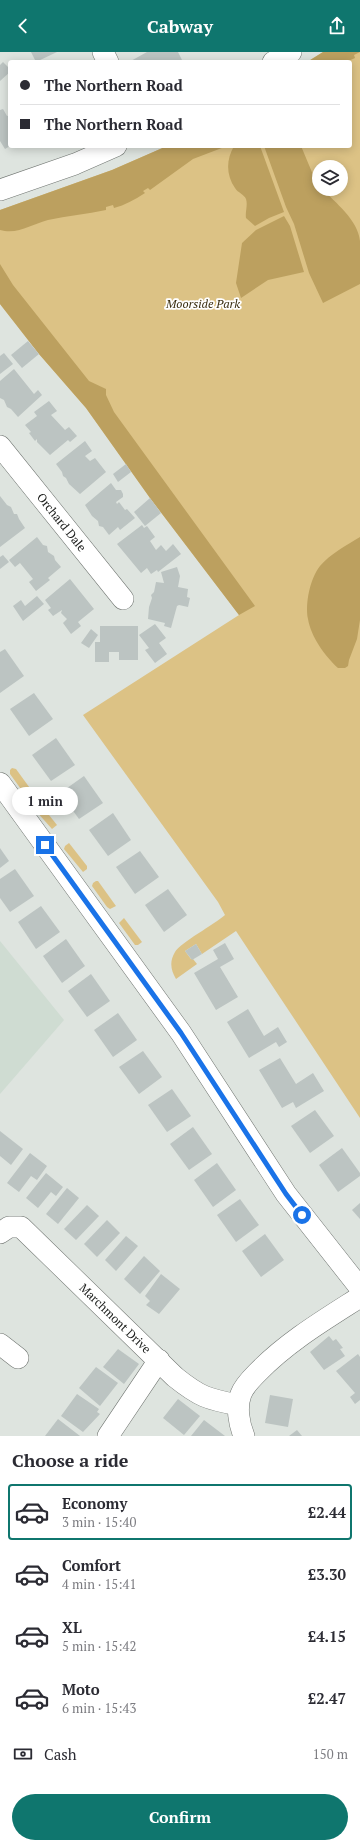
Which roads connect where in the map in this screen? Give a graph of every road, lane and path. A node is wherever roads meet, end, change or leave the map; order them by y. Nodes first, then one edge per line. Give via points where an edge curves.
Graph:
1 (291, 52) edge
2 (277, 60) edge
3 (112, 148) edge
4 (1, 189) edge
5 (0, 446) edge
6 (123, 599) dead end
7 (0, 783) edge
8 (0, 1233) edge
9 (360, 1288) edge
10 (360, 1297) edge
11 (0, 1344) edge
12 (18, 1358) dead end
13 (158, 1360) junction
14 (238, 1405) junction
15 (108, 1436) edge
16 (244, 1436) edge

1 - 2 street
3 - 4 street via 76,164
5 - 6 street, Orchard Dale
7 - 9 street via 181,1033 286,1194
8 - 13 street, Marchmont Drive via 8,1227 26,1231
10 - 14 street via 275,1354 246,1385
11 - 12 street
13 - 14 street, Marchmont Drive via 195,1393 210,1400
13 - 15 street
14 - 16 street

